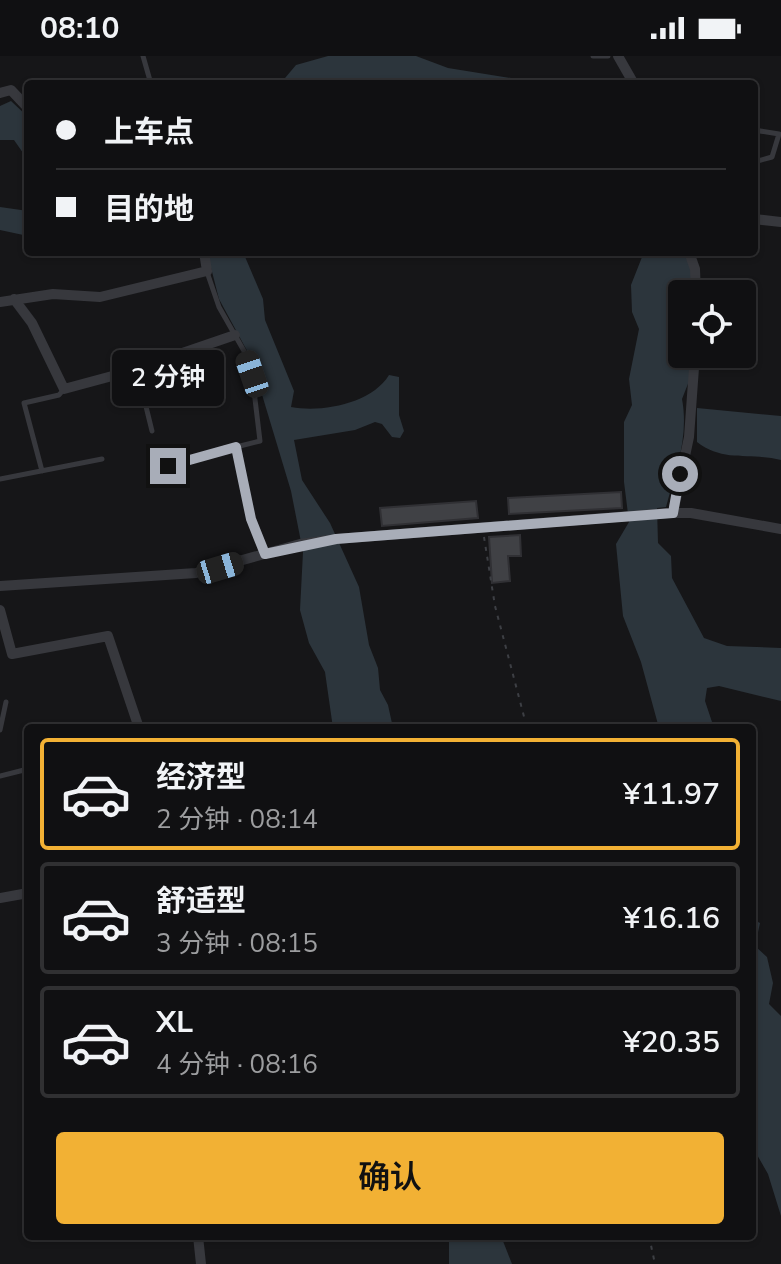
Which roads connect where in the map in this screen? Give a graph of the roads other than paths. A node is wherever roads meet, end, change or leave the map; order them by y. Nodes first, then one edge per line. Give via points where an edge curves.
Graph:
1 (143, 56) edge
2 (593, 56) edge
3 (608, 56) edge
4 (618, 56) edge
5 (150, 80) edge
6 (632, 80) edge
7 (0, 93) edge
8 (24, 104) edge
9 (758, 131) edge
10 (758, 161) edge
11 (758, 219) edge
12 (781, 222) edge
13 (205, 256) edge
14 (690, 256) edge
15 (207, 271) junction
16 (695, 280) edge
17 (14, 299) junction
18 (0, 302) edge
19 (235, 335) junction
20 (694, 368) edge
21 (136, 369) junction
22 (64, 389) junction
23 (152, 431) dead end
24 (236, 447) junction
25 (102, 459) dead end
26 (168, 466) dead end
27 (42, 471) junction
28 (0, 479) edge
29 (670, 513) junction
30 (781, 529) edge
31 (265, 554) junction
32 (0, 586) edge
33 (0, 610) edge
34 (6, 702) dead end
35 (138, 724) edge
36 (0, 730) edge
37 (24, 770) edge
38 (0, 776) edge
39 (24, 894) edge
40 (0, 898) edge
41 (198, 1240) edge
42 (201, 1264) edge

1 - 5 lane
2 - 3 lane
4 - 6 street
7 - 8 street via 11,90
9 - 10 lane via 779,134 772,157
11 - 12 street
13 - 15 street
14 - 16 street
15 - 17 street via 100,297 53,294
15 - 19 lane
17 - 18 street
17 - 22 street
19 - 21 street
19 - 24 lane via 252,374 260,441
20 - 29 street via 689,437
21 - 22 street
21 - 23 lane
22 - 27 lane via 59,395 24,403
24 - 26 lane
24 - 31 lane via 251,519
25 - 27 lane
27 - 28 lane
29 - 30 street
29 - 31 street via 336,539
31 - 32 street via 196,573
33 - 35 street via 12,654 108,636
34 - 36 lane
37 - 38 lane
39 - 40 street
41 - 42 street

